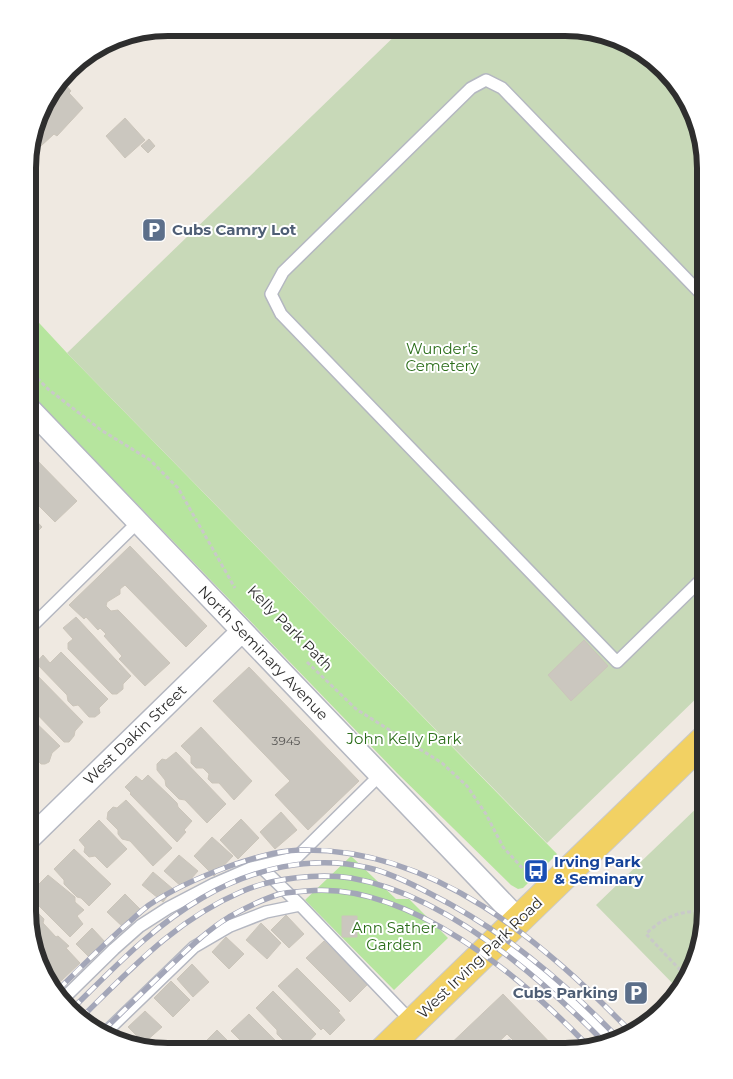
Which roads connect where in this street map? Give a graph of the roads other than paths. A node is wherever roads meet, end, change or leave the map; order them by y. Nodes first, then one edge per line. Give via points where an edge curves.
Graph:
1 (697, 289) edge
2 (36, 415) edge
3 (138, 522) junction
4 (696, 584) edge
5 (36, 622) edge
6 (242, 631) junction
7 (696, 748) edge
8 (380, 775) junction
9 (36, 832) edge
10 (260, 866) junction
11 (300, 905) junction
12 (519, 920) junction
13 (497, 940) junction
14 (67, 995) edge
15 (413, 1023) junction
16 (109, 1029) edge
17 (606, 1036) edge
18 (392, 1043) edge

1 - 4 lane via 502,88 486,80 471,88 283,272 271,294 281,314 617,662
2 - 3 street, North Seminary Avenue
3 - 5 lane
3 - 6 street, North Seminary Avenue
6 - 8 street, North Seminary Avenue
6 - 9 street, West Dakin Street
7 - 12 main road, West Irving Park Road
8 - 10 lane via 297,857
8 - 12 street, North Seminary Avenue
10 - 11 lane
10 - 14 lane via 214,884 140,926
11 - 15 lane
11 - 16 lane via 266,912 230,926 194,947
12 - 13 main road, West Irving Park Road
13 - 15 main road, West Irving Park Road
13 - 17 lane via 579,1007
15 - 18 main road, West Irving Park Road

